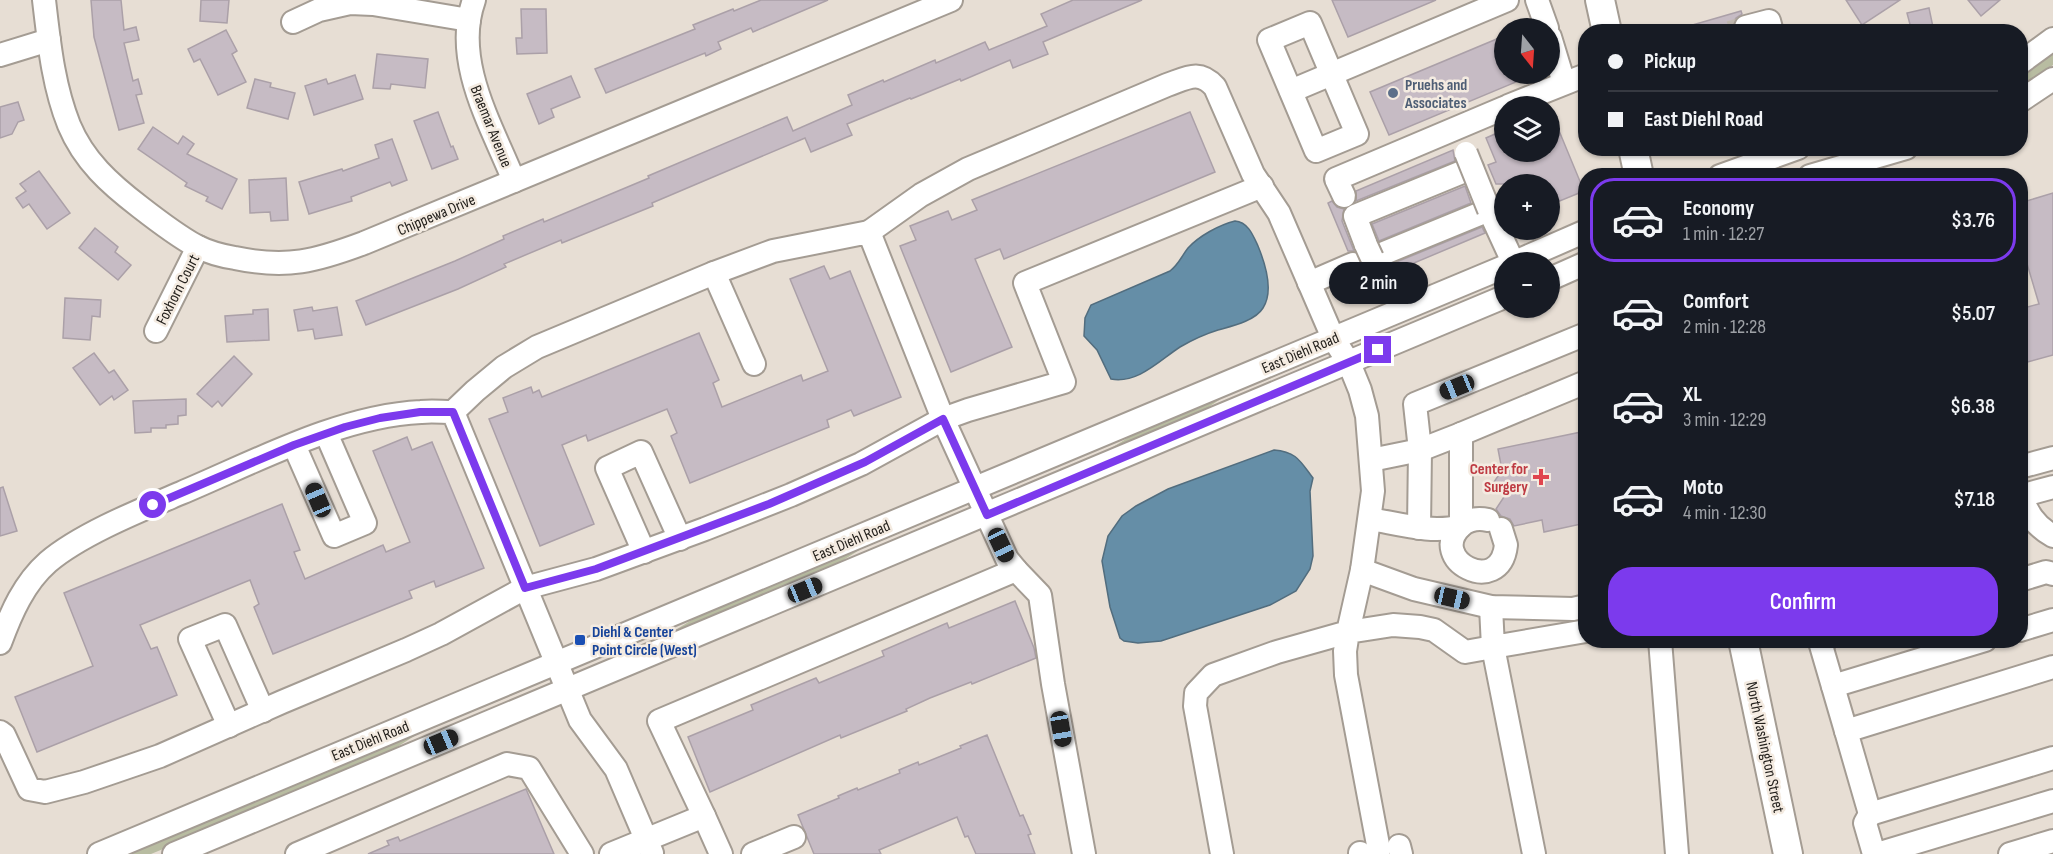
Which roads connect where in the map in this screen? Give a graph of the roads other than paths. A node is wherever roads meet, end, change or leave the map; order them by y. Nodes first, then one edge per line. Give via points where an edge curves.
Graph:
1 (44, 0) edge
2 (951, 0) edge
3 (1507, 0) edge
4 (1537, 0) edge
5 (1600, 0) edge
6 (471, 10) edge
7 (1543, 18) edge
8 (293, 22) dead end
9 (1605, 24) edge
10 (2053, 39) edge
11 (49, 40) junction
12 (0, 55) edge
13 (2028, 57) edge
14 (1560, 69) edge
15 (1332, 74) junction
16 (1578, 78) edge
17 (2053, 79) edge
18 (1564, 82) junction
19 (1290, 91) junction
20 (1532, 96) edge
21 (2028, 96) edge
22 (1494, 112) edge
23 (1456, 129) junction
24 (1776, 156) edge
25 (1879, 156) edge
26 (1469, 160) junction
27 (1742, 168) edge
28 (1837, 168) edge
29 (514, 181) junction
30 (1262, 186) junction
31 (1344, 196) dead end
32 (1489, 210) junction
33 (868, 232) junction
34 (1578, 234) edge
35 (198, 247) junction
36 (1509, 252) edge
37 (1537, 252) edge
38 (1364, 256) junction
39 (1578, 267) edge
40 (1494, 271) edge
41 (714, 273) junction
42 (1560, 275) edge
43 (1309, 283) junction
44 (1494, 301) edge
45 (156, 331) dead end
46 (1578, 337) edge
47 (1333, 338) junction
48 (1349, 363) junction
49 (754, 364) dead end
50 (1578, 385) edge
51 (453, 412) junction
52 (943, 419) junction
53 (326, 433) junction
54 (1461, 434) junction
55 (294, 445) junction
56 (1420, 450) junction
57 (2053, 458) edge
58 (1371, 460) junction
59 (2028, 465) edge
60 (2053, 487) edge
61 (973, 489) junction
62 (2028, 493) edge
63 (2028, 514) edge
64 (987, 515) junction
65 (1370, 519) junction
66 (1461, 526) junction
67 (1419, 528) junction
68 (2053, 536) edge
69 (680, 538) junction
70 (644, 552) junction
71 (1016, 570) junction
72 (1362, 570) junction
73 (2053, 574) edge
74 (2028, 578) edge
75 (525, 588) junction
76 (1491, 607) junction
77 (1578, 608) edge
78 (2053, 620) edge
79 (2028, 628) edge
80 (1578, 631) edge
81 (1348, 632) junction
82 (0, 643) edge
83 (1494, 647) junction
84 (1661, 648) edge
85 (1745, 648) edge
86 (1822, 648) edge
87 (1959, 648) edge
88 (556, 663) junction
89 (2053, 667) edge
90 (1833, 686) junction
91 (567, 689) junction
92 (263, 711) junction
93 (229, 726) junction
94 (1846, 731) junction
95 (0, 732) edge
96 (2053, 758) edge
97 (2053, 801) edge
98 (1870, 814) junction
99 (704, 816) junction
100 (794, 837) dead end
101 (2053, 841) edge
102 (650, 847) edge
103 (1380, 851) edge
104 (99, 854) edge
105 (174, 854) edge
106 (297, 854) edge
107 (582, 854) edge
108 (611, 854) edge
109 (721, 854) edge
110 (753, 854) edge
111 (1084, 854) edge
112 (1222, 854) edge
113 (1534, 854) edge
114 (1677, 854) edge
115 (1788, 854) edge
116 (1876, 854) edge
117 (2010, 854) edge

1 - 11 street, Chippewa Drive
2 - 29 street, Chippewa Drive
3 - 15 street
4 - 7 street
5 - 9 main road
6 - 8 street via 350,3 319,10
6 - 29 street, Braemar Avenue via 470,64 476,88
10 - 13 street
11 - 12 street
11 - 35 street, Chippewa Drive via 60,99 85,155 117,189
14 - 18 street
15 - 19 street
15 - 19 street via 1310,23 1269,40
15 - 19 street via 1357,134 1316,151
16 - 18 street
17 - 21 street
18 - 20 street
22 - 23 street
23 - 26 street
23 - 31 street via 1336,179
24 - 27 street
25 - 28 street
26 - 32 street, bridge
26 - 38 street via 1355,216
29 - 35 street, Chippewa Drive via 326,257 285,264 258,263
30 - 33 street via 1215,87 1208,78 1198,76 1167,85 968,169 921,195
30 - 43 street via 1279,213
30 - 52 street via 1025,283 1064,382
32 - 36 street
32 - 38 street
33 - 41 street via 773,251
33 - 52 street
34 - 37 street
35 - 45 street, Foxhorn Court
38 - 43 street
39 - 42 street
40 - 47 street, East Diehl Road
41 - 49 street
41 - 51 street via 537,347 504,367
43 - 47 street
44 - 48 street, East Diehl Road
46 - 56 street via 1415,404
47 - 48 street
47 - 61 street, East Diehl Road
48 - 58 street via 1367,416
48 - 64 street, East Diehl Road
50 - 54 street
51 - 53 street via 380,418
51 - 75 street
52 - 61 street
52 - 69 street via 861,464
53 - 55 street
53 - 55 street via 365,523 334,536
54 - 56 street
54 - 66 street
55 - 82 street via 153,505 65,549 35,575 18,601
56 - 58 street
56 - 67 street
57 - 59 street
58 - 65 street
60 - 62 street
61 - 64 street
61 - 88 street, East Diehl Road
63 - 68 street
64 - 71 street
64 - 91 street, East Diehl Road
65 - 67 street
65 - 72 street
66 - 66 street via 1472,520 1494,525 1506,545 1503,557 1490,570 1472,571 1461,565 1453,542
66 - 67 street via 1447,530
69 - 70 street
69 - 70 street via 641,452 607,468
70 - 75 street
71 - 99 street via 659,722
71 - 111 street via 1040,595
72 - 76 street via 1414,589
72 - 81 street
73 - 74 street
75 - 88 street
75 - 92 street via 438,636
76 - 77 street
76 - 83 street
78 - 79 street
80 - 83 street
81 - 83 street via 1393,625 1420,627 1434,630 1466,652
81 - 103 street via 1346,675
81 - 112 street via 1213,675 1196,693 1195,706
83 - 113 street
84 - 114 street
85 - 115 main road, North Washington Street
86 - 90 street
87 - 90 street
88 - 91 street
88 - 104 street, East Diehl Road
89 - 94 street
90 - 94 street
91 - 102 street via 586,731 616,769
91 - 105 street, East Diehl Road
92 - 93 street
92 - 93 street via 225,625 190,639
93 - 95 street via 160,756 45,792 29,789
94 - 98 street
96 - 98 street
97 - 116 street
98 - 116 street via 1865,823
99 - 102 street
99 - 109 street
100 - 110 street
101 - 117 street
102 - 108 street
106 - 107 street via 507,764 529,768

